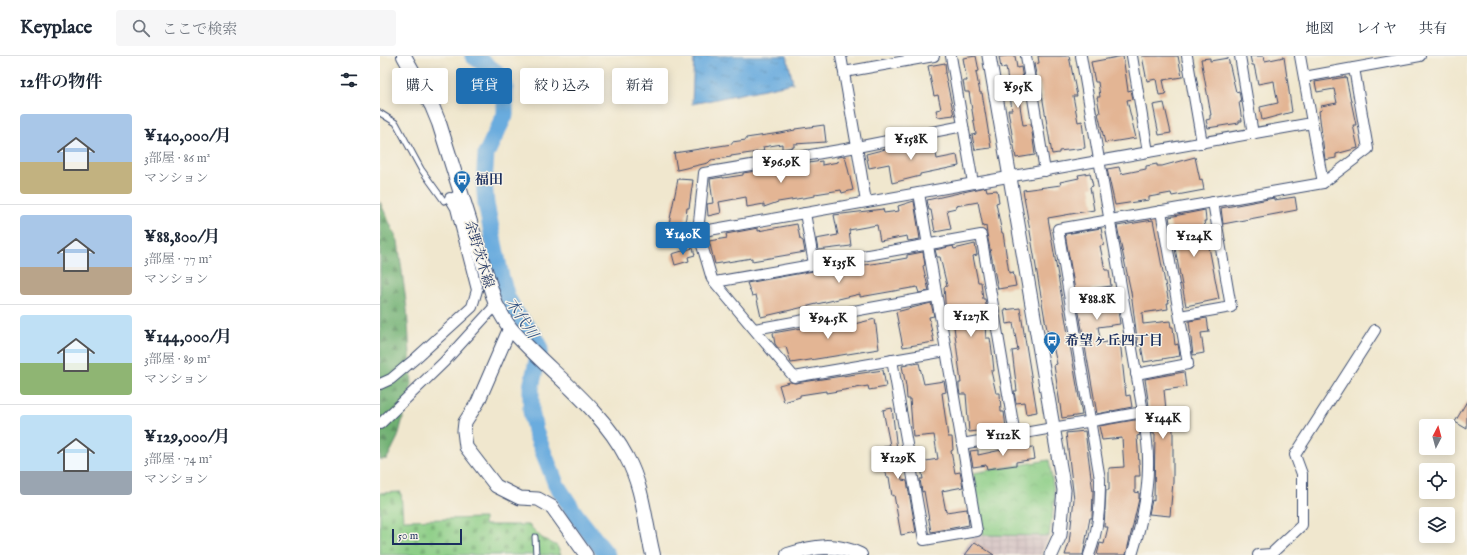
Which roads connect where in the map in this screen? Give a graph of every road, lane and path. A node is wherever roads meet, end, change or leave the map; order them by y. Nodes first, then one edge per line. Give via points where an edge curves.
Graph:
1 (404, 56) edge
2 (841, 56) edge
3 (934, 56) edge
4 (951, 56) edge
5 (989, 56) edge
6 (1026, 56) edge
7 (1080, 56) edge
8 (1132, 56) edge
9 (1187, 56) edge
10 (1240, 56) edge
11 (1300, 56) edge
12 (1420, 56) edge
13 (898, 59) edge
14 (1354, 68) junction
15 (844, 72) junction
16 (1304, 77) junction
17 (380, 113) edge
18 (1312, 123) junction
19 (963, 126) junction
20 (1253, 134) junction
21 (1202, 143) junction
22 (857, 147) junction
23 (1148, 152) junction
24 (1099, 161) junction
25 (1046, 170) junction
26 (1010, 177) junction
27 (973, 183) junction
28 (1323, 183) junction
29 (919, 193) junction
30 (455, 194) junction
31 (866, 202) junction
32 (1213, 202) junction
33 (1161, 211) junction
34 (805, 213) junction
35 (1109, 220) junction
36 (698, 232) junction
37 (928, 245) junction
38 (814, 264) junction
39 (715, 282) junction
40 (936, 296) junction
41 (496, 305) junction
42 (1180, 316) junction
43 (510, 328) junction
44 (755, 329) junction
45 (1375, 330) dead end
46 (946, 351) junction
47 (892, 360) junction
48 (1136, 374) junction
49 (380, 384) edge
50 (1143, 412) junction
51 (1091, 422) junction
52 (380, 424) edge
53 (1053, 428) junction
54 (1015, 435) junction
55 (962, 444) junction
56 (535, 537) dead end
57 (536, 555) edge
58 (586, 555) edge
59 (653, 555) edge
60 (788, 555) edge
61 (860, 555) edge
62 (1051, 555) edge
63 (1089, 555) edge
64 (1132, 555) edge
65 (1258, 555) edge

1 - 30 main road, 余野茨木線 via 437,117
2 - 15 street
3 - 13 street
4 - 19 street
5 - 26 street
6 - 25 street
7 - 24 street
8 - 23 street
9 - 21 street
10 - 20 street
11 - 16 street
12 - 14 street
13 - 15 street
14 - 16 street
14 - 28 street via 1368,149
15 - 22 street
16 - 18 street
17 - 30 lane via 396,123 421,169 444,201
18 - 20 street
18 - 28 street
19 - 22 street
19 - 27 street
20 - 21 street
21 - 23 street
22 - 31 street
22 - 36 street via 704,173
23 - 24 street
24 - 25 street
24 - 35 street
25 - 26 street
26 - 27 street
26 - 53 street
27 - 29 street
28 - 32 street
29 - 31 street
29 - 37 street
30 - 41 main road, 余野茨木線
30 - 49 street via 456,208 477,290 472,306 416,358 391,379
31 - 34 street
32 - 33 street
32 - 42 street via 1231,307
33 - 35 street
33 - 42 street
34 - 36 street
34 - 38 street
35 - 48 street
35 - 51 street via 1058,229
36 - 39 street
37 - 38 street
37 - 40 street
37 - 54 street via 981,235
38 - 39 street
39 - 44 street
40 - 44 street
40 - 46 street
41 - 43 main road, 余野茨木線
41 - 52 street via 444,362
42 - 48 street via 1188,364
43 - 58 street via 478,402 465,422 466,448 496,486 520,498 538,499 552,507
43 - 59 main road, 余野茨木線 via 615,437 637,481
44 - 47 street via 794,377
45 - 65 street via 1295,455 1302,474 1302,525 1271,554
46 - 47 street
46 - 55 street
47 - 55 street via 924,540 977,531
48 - 50 street
50 - 51 street
50 - 64 street via 1148,457 1147,493 1141,527
51 - 53 street
51 - 63 street via 1100,479 1100,506 1097,534
53 - 54 street
53 - 62 street via 1064,490 1060,535
54 - 55 street
56 - 57 lane
60 - 61 main road via 824,546 844,548

